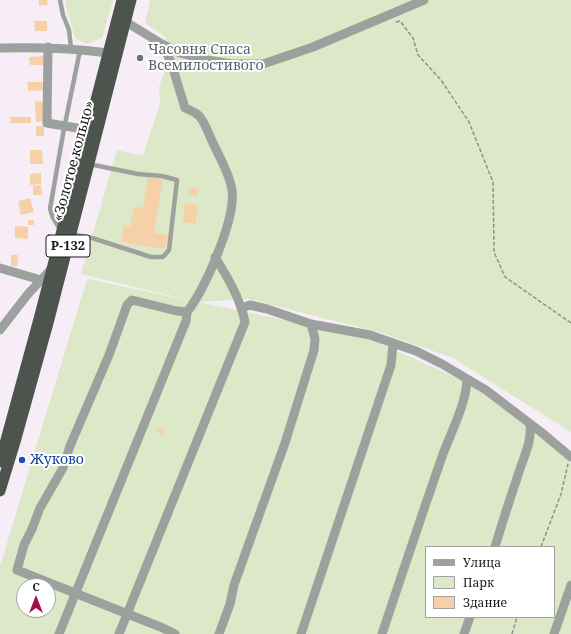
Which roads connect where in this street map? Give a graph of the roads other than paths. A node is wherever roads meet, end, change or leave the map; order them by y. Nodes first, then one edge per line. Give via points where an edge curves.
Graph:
1 (60, 0) edge
2 (122, 0) edge
3 (131, 0) edge
4 (424, 0) edge
5 (126, 22) junction
6 (162, 44) junction
7 (48, 47) junction
8 (0, 48) edge
9 (76, 49) junction
10 (108, 53) junction
11 (65, 126) junction
12 (88, 130) junction
13 (89, 164) junction
14 (66, 233) junction
15 (215, 257) junction
16 (64, 260) junction
17 (53, 267) junction
18 (0, 268) edge
19 (41, 280) junction
20 (242, 308) junction
21 (187, 312) junction
22 (311, 324) junction
23 (0, 330) edge
24 (394, 344) junction
25 (467, 379) junction
26 (530, 424) junction
27 (3, 438) edge
28 (570, 456) edge
29 (0, 462) edge
30 (0, 490) edge
31 (495, 546) edge
32 (571, 585) edge
33 (75, 593) junction
34 (126, 614) junction
35 (470, 618) edge
36 (59, 634) edge
37 (119, 634) edge
38 (175, 634) edge
39 (219, 634) edge
40 (301, 634) edge
41 (382, 634) edge
42 (464, 634) edge
43 (554, 634) edge

1 - 9 lane
2 - 10 highway, «Золотое кольцо» / Р-132
3 - 5 highway, «Золотое кольцо» / Р-132
4 - 6 street via 313,47 263,64 232,64 207,60 180,53
5 - 6 street
5 - 13 highway, «Золотое кольцо» / Р-132
6 - 15 street via 171,62 185,108 199,116 225,167 232,189 232,206
7 - 8 street
7 - 9 street
7 - 11 street via 47,123
9 - 10 street
9 - 11 lane
10 - 12 highway, «Золотое кольцо» / Р-132
11 - 12 street
11 - 14 lane via 50,209 53,218
12 - 14 highway, «Золотое кольцо» / Р-132
13 - 14 highway, «Золотое кольцо» / Р-132
13 - 14 lane via 177,180 169,250 163,256 151,257 92,238
14 - 16 highway, «Золотое кольцо» / Р-132
14 - 17 highway, «Золотое кольцо» / Р-132
15 - 20 street via 230,281
15 - 21 street via 194,303
16 - 17 street
16 - 30 highway, «Золотое кольцо» / Р-132
17 - 19 street
17 - 27 highway, «Золотое кольцо» / Р-132
18 - 19 street
19 - 23 street
20 - 22 street via 250,305
20 - 34 street via 245,322
21 - 33 street via 186,321
21 - 33 street via 132,300 127,305 63,468 40,508 24,545 17,570
22 - 24 street via 370,335
22 - 39 street via 315,339 314,350 285,443
24 - 25 street via 416,351
24 - 40 street via 391,365
25 - 26 street via 486,390
25 - 41 street via 462,404
26 - 28 street
26 - 31 street via 528,447
27 - 29 highway, «Золотое кольцо» / Р-132
32 - 43 street
33 - 34 street
33 - 36 street
34 - 37 street
34 - 38 street
35 - 42 street

